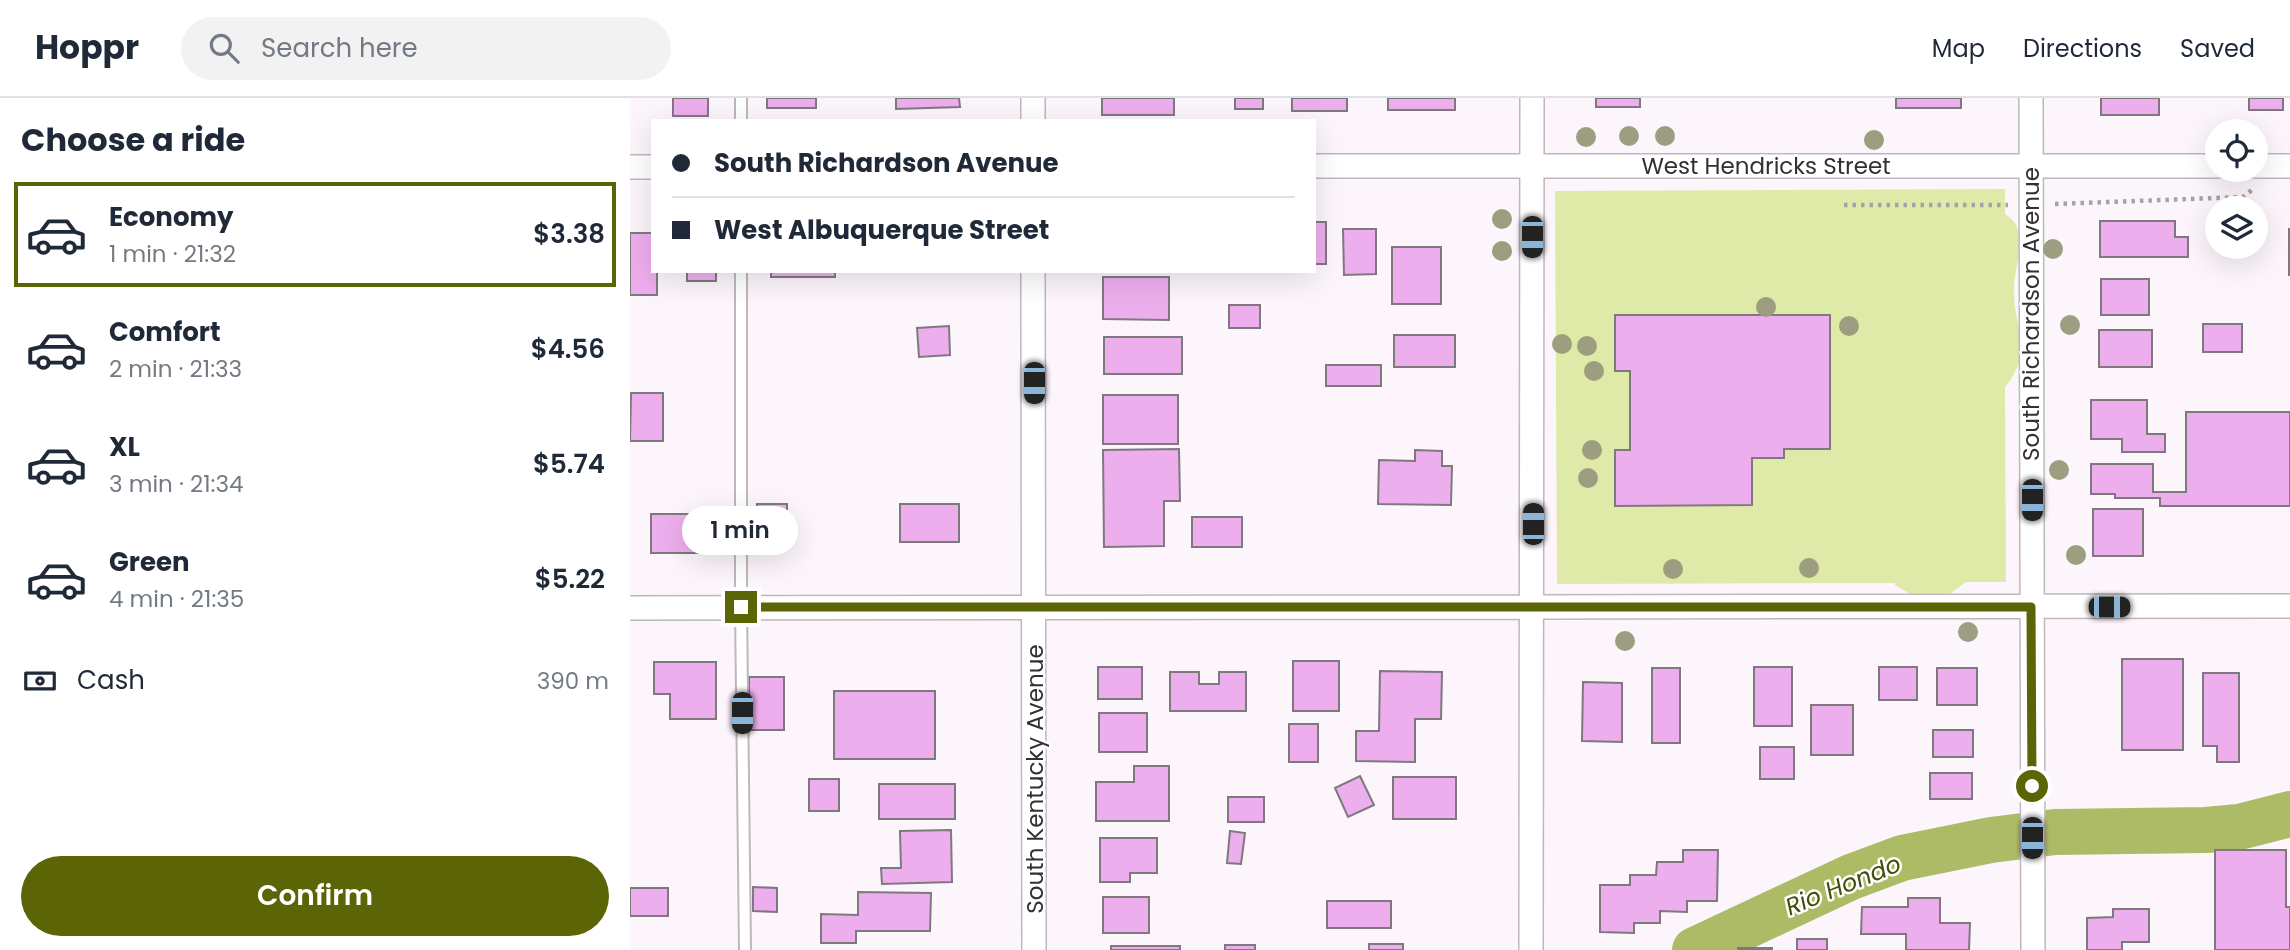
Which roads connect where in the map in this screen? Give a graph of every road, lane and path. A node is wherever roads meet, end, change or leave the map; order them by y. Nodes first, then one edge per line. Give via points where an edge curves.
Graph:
1 (741, 98) edge
2 (1033, 98) edge
3 (1532, 98) edge
4 (2031, 98) edge
5 (741, 119) edge
6 (1033, 119) edge
7 (1532, 165) junction
8 (1316, 166) edge
9 (2031, 166) junction
10 (2205, 166) edge
11 (2290, 166) edge
12 (630, 167) edge
13 (651, 167) edge
14 (2268, 172) edge
15 (2253, 182) edge
16 (1844, 205) dead end
17 (2032, 205) junction
18 (741, 273) edge
19 (1033, 273) edge
20 (1533, 605) junction
21 (1035, 606) junction
22 (2290, 606) edge
23 (741, 607) junction
24 (2031, 607) junction
25 (630, 608) edge
26 (745, 950) edge
27 (1034, 950) edge
28 (1531, 950) edge
29 (2033, 950) edge

1 - 5 lane
2 - 6 street
3 - 7 street
4 - 9 street, South Richardson Avenue
7 - 8 street, West Hendricks Street
7 - 9 street, West Hendricks Street
7 - 20 street
9 - 10 street, West Hendricks Street
9 - 17 street, South Richardson Avenue
11 - 14 street
12 - 13 street
15 - 17 path via 2243,197
16 - 17 path
17 - 24 street, South Richardson Avenue
18 - 23 lane
19 - 21 street, South Kentucky Avenue
20 - 21 street
20 - 24 street
20 - 28 street
21 - 23 street
21 - 27 street, South Kentucky Avenue
22 - 24 street
23 - 25 street
23 - 26 lane
24 - 29 street, South Richardson Avenue

